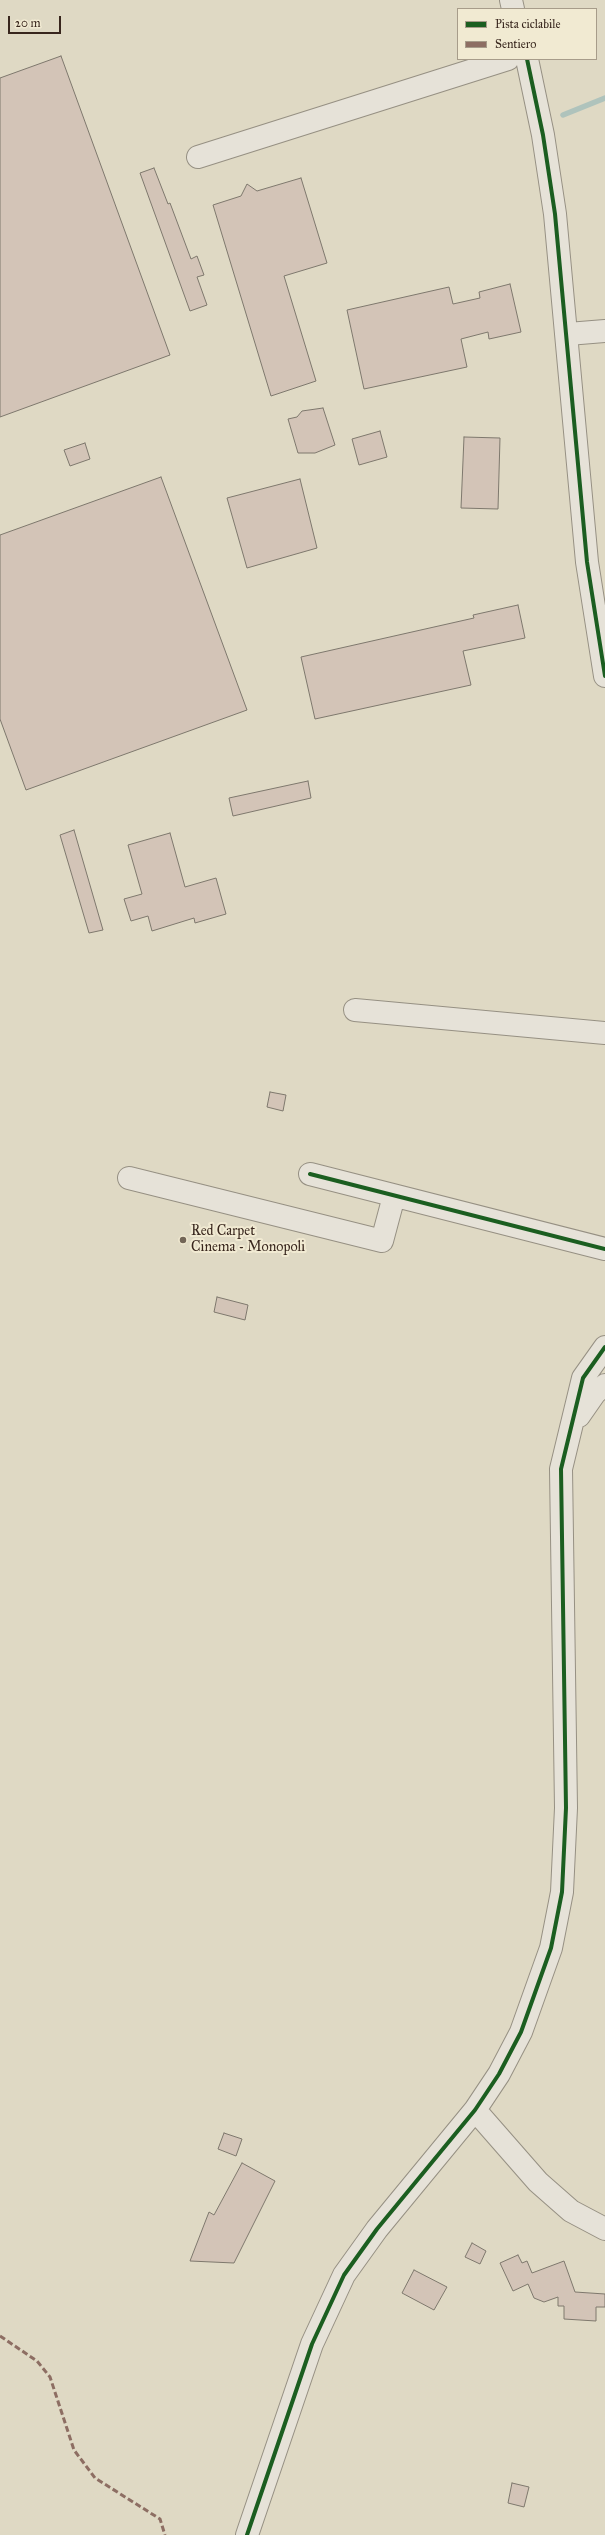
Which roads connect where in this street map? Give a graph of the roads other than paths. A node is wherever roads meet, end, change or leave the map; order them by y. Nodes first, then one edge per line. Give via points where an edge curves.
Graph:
1 (505, 60) edge
2 (526, 60) edge
3 (198, 157) dead end
4 (605, 331) edge
5 (568, 334) junction
6 (605, 676) edge
7 (355, 1010) dead end
8 (605, 1033) edge
9 (310, 1174) dead end
10 (129, 1178) dead end
11 (394, 1196) junction
12 (605, 1249) edge
13 (605, 1347) edge
14 (605, 1384) edge
15 (572, 1426) junction
16 (475, 2110) junction
17 (605, 2229) edge
18 (248, 2535) edge

1 - 3 street
2 - 5 street via 543,135 555,214
4 - 5 street
5 - 6 street via 587,562
7 - 8 street
9 - 11 street
10 - 11 street via 382,1241
11 - 12 street
13 - 15 street via 583,1378
14 - 15 street via 595,1393
15 - 16 street via 561,1469 566,1808 562,1892 551,1948 521,2032 499,2074
16 - 17 street via 538,2182 571,2210
16 - 18 street via 377,2229 344,2275 312,2344

